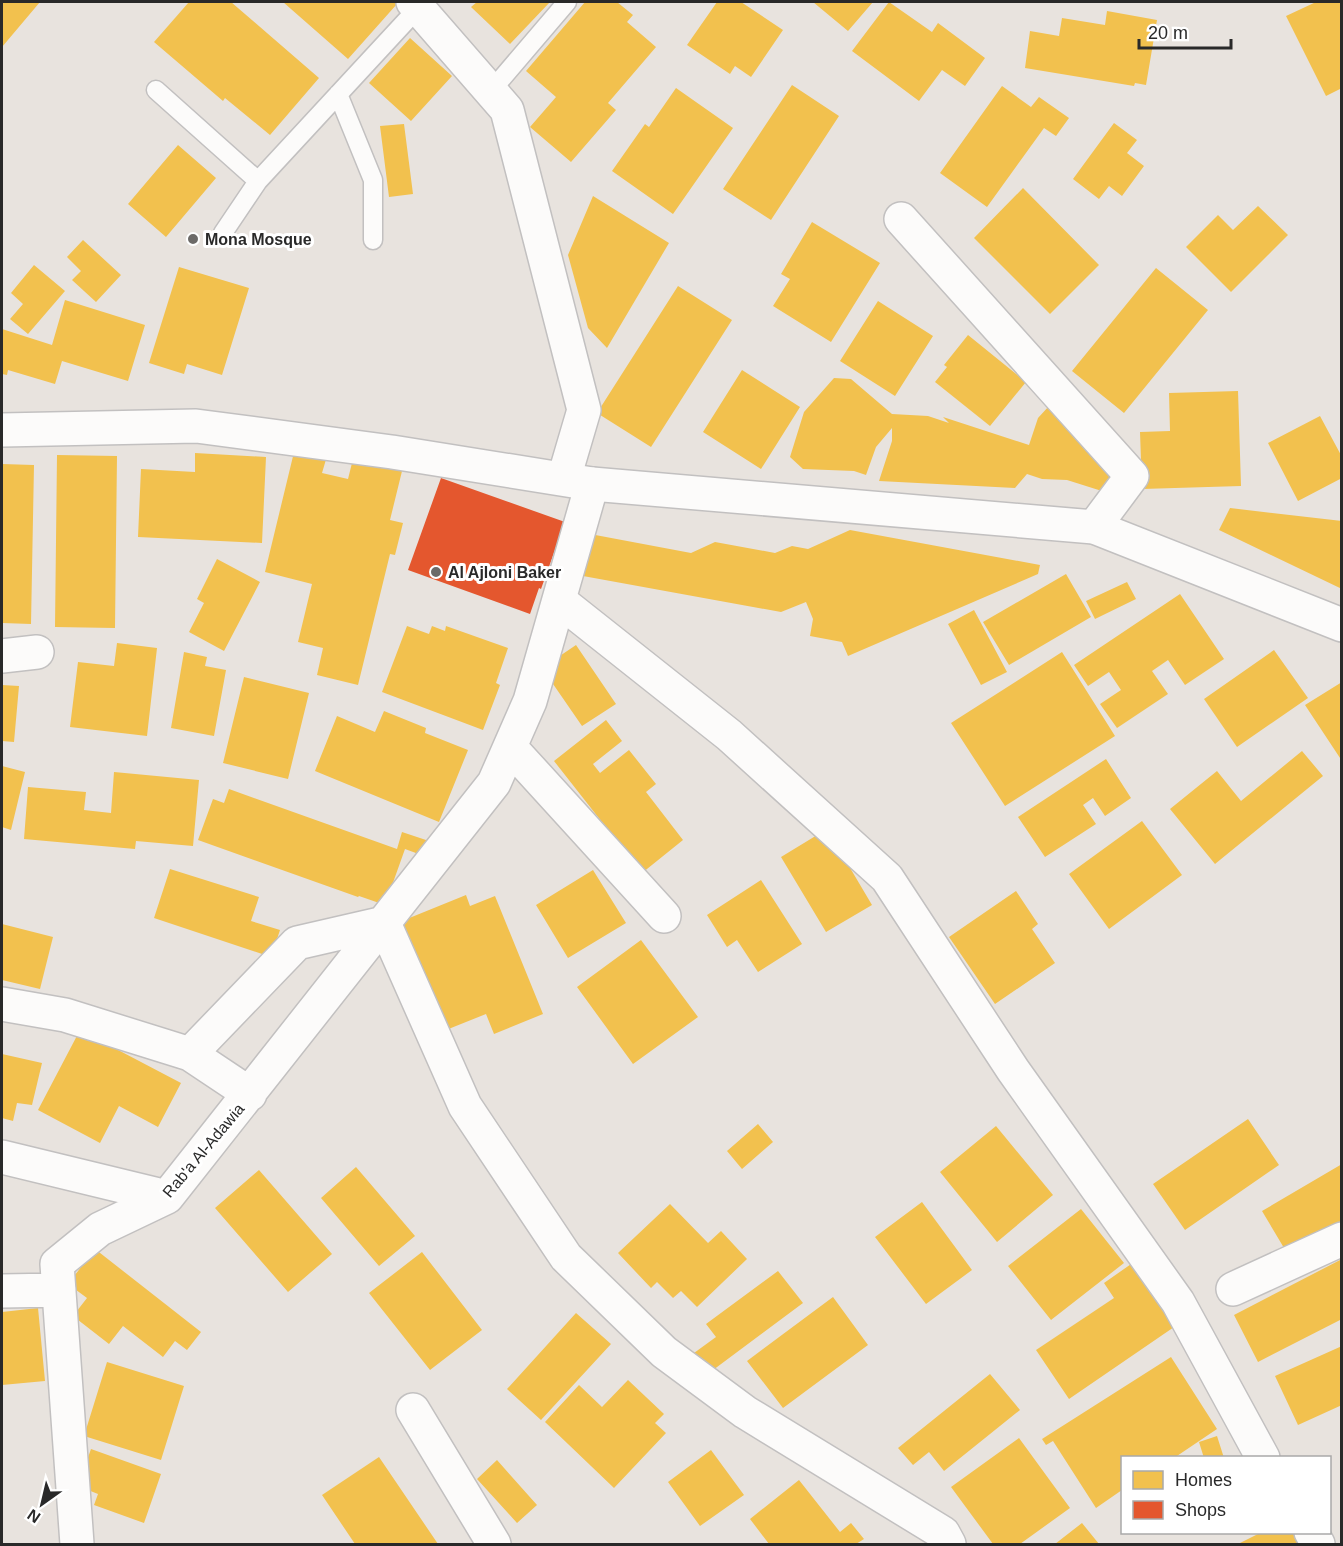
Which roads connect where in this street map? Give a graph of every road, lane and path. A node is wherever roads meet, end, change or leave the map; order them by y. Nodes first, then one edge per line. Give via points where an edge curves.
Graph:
1 (567, 2) edge
2 (416, 5) edge
3 (156, 90) dead end
4 (491, 91) junction
5 (338, 94) junction
6 (258, 181) junction
7 (901, 219) dead end
8 (222, 233) dead end
9 (373, 240) dead end
10 (2, 430) edge
11 (578, 481) junction
12 (1094, 527) junction
13 (560, 601) junction
14 (1341, 626) edge
15 (37, 652) dead end
16 (2, 656) edge
17 (510, 747) junction
18 (664, 916) dead end
19 (384, 922) junction
20 (2, 1004) edge
21 (190, 1054) junction
22 (250, 1094) junction
23 (2, 1156) edge
24 (167, 1197) junction
25 (1341, 1239) edge
26 (1233, 1289) dead end
27 (59, 1290) junction
28 (2, 1291) edge
29 (413, 1410) dead end
30 (1262, 1456) edge
31 (937, 1541) edge
32 (77, 1545) edge
33 (494, 1545) edge

1 - 4 lane
2 - 4 street, Rab'a Al-Adawia
2 - 5 lane
3 - 6 lane
4 - 11 street, Rab'a Al-Adawia via 507,110 584,410
5 - 6 lane
5 - 9 lane via 373,180
6 - 8 lane
7 - 12 street via 1132,476
10 - 11 street via 196,426
11 - 12 street
11 - 13 street, Rab'a Al-Adawia
12 - 14 street
13 - 17 street, Rab'a Al-Adawia via 530,701
13 - 30 street via 729,735 887,878 1013,1070 1178,1302
15 - 16 street
17 - 18 street
17 - 19 street, Rab'a Al-Adawia via 494,783
19 - 21 street via 297,943
19 - 22 street, Rab'a Al-Adawia
19 - 31 street via 465,1106 566,1257 663,1352
20 - 21 street via 64,1015
21 - 22 street
22 - 24 street, Rab'a Al-Adawia
23 - 24 street
24 - 27 street, Rab'a Al-Adawia via 100,1229 57,1264
25 - 26 street
27 - 28 street
27 - 32 street, Rab'a Al-Adawia
29 - 33 street

